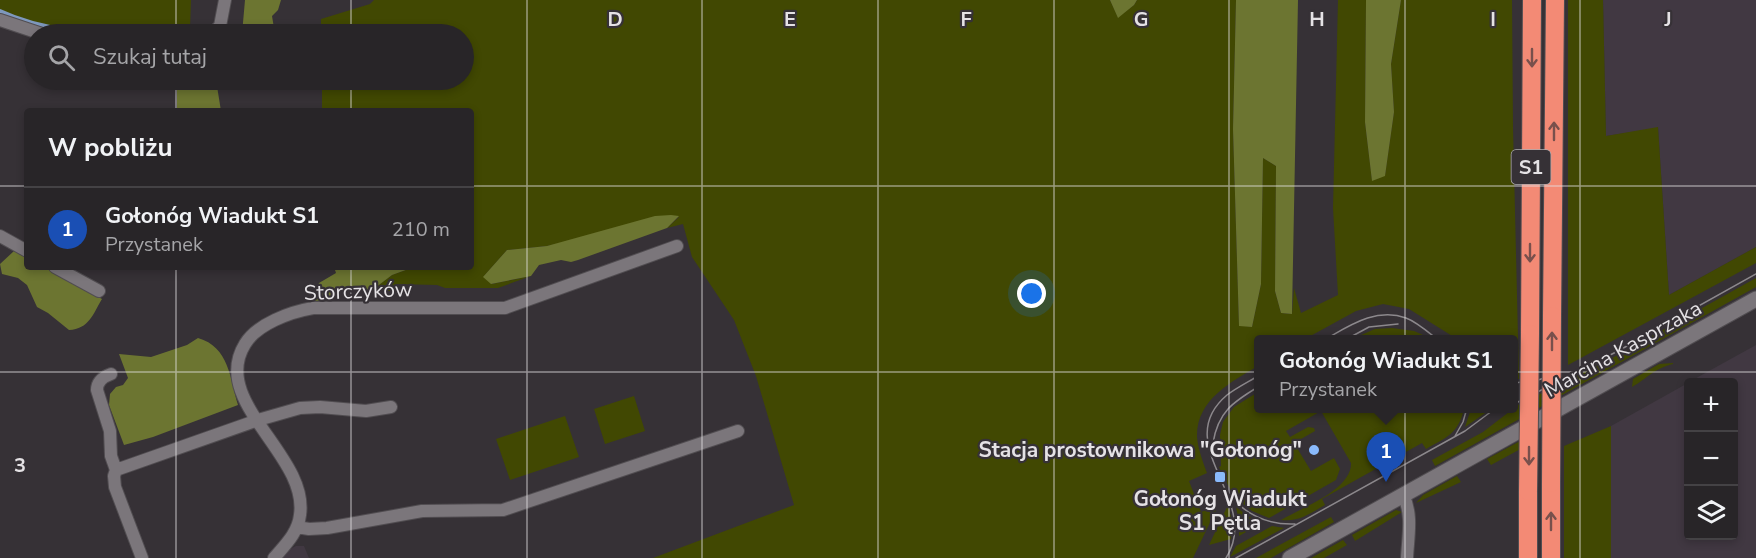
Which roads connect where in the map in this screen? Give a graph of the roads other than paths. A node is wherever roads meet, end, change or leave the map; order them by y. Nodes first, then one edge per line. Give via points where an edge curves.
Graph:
1 (225, 0) edge
2 (1532, 0) edge
3 (1555, 0) edge
4 (0, 20) edge
5 (220, 24) edge
6 (24, 28) edge
7 (0, 236) edge
8 (677, 246) dead end
9 (24, 249) edge
10 (60, 270) edge
11 (99, 291) dead end
12 (1756, 299) edge
13 (111, 374) dead end
14 (391, 407) dead end
15 (258, 420) junction
16 (738, 431) dead end
17 (116, 470) junction
18 (1403, 495) junction
19 (297, 527) junction
20 (142, 558) edge
21 (274, 558) edge
22 (1290, 558) edge
23 (1407, 558) edge
24 (1528, 558) edge
25 (1551, 558) edge

1 - 5 street
2 -> 24 highway, S1, bridge
25 -> 3 highway, S1, bridge
4 - 6 street
7 - 9 street
8 - 15 street, Storczyków via 505,308 313,308 289,315 254,333 239,357 240,387
10 - 11 street
12 - 18 street, Marcina Kasprzaka
13 - 17 street via 99,381 97,390 110,431
14 - 15 street via 366,411 300,408
15 - 17 street
15 - 19 street, Storczyków via 295,483 301,514
16 - 19 street via 503,510 422,511 327,528
17 - 20 street via 115,487
18 - 22 street, Marcina Kasprzaka
18 - 23 street via 1409,513
19 - 21 street

